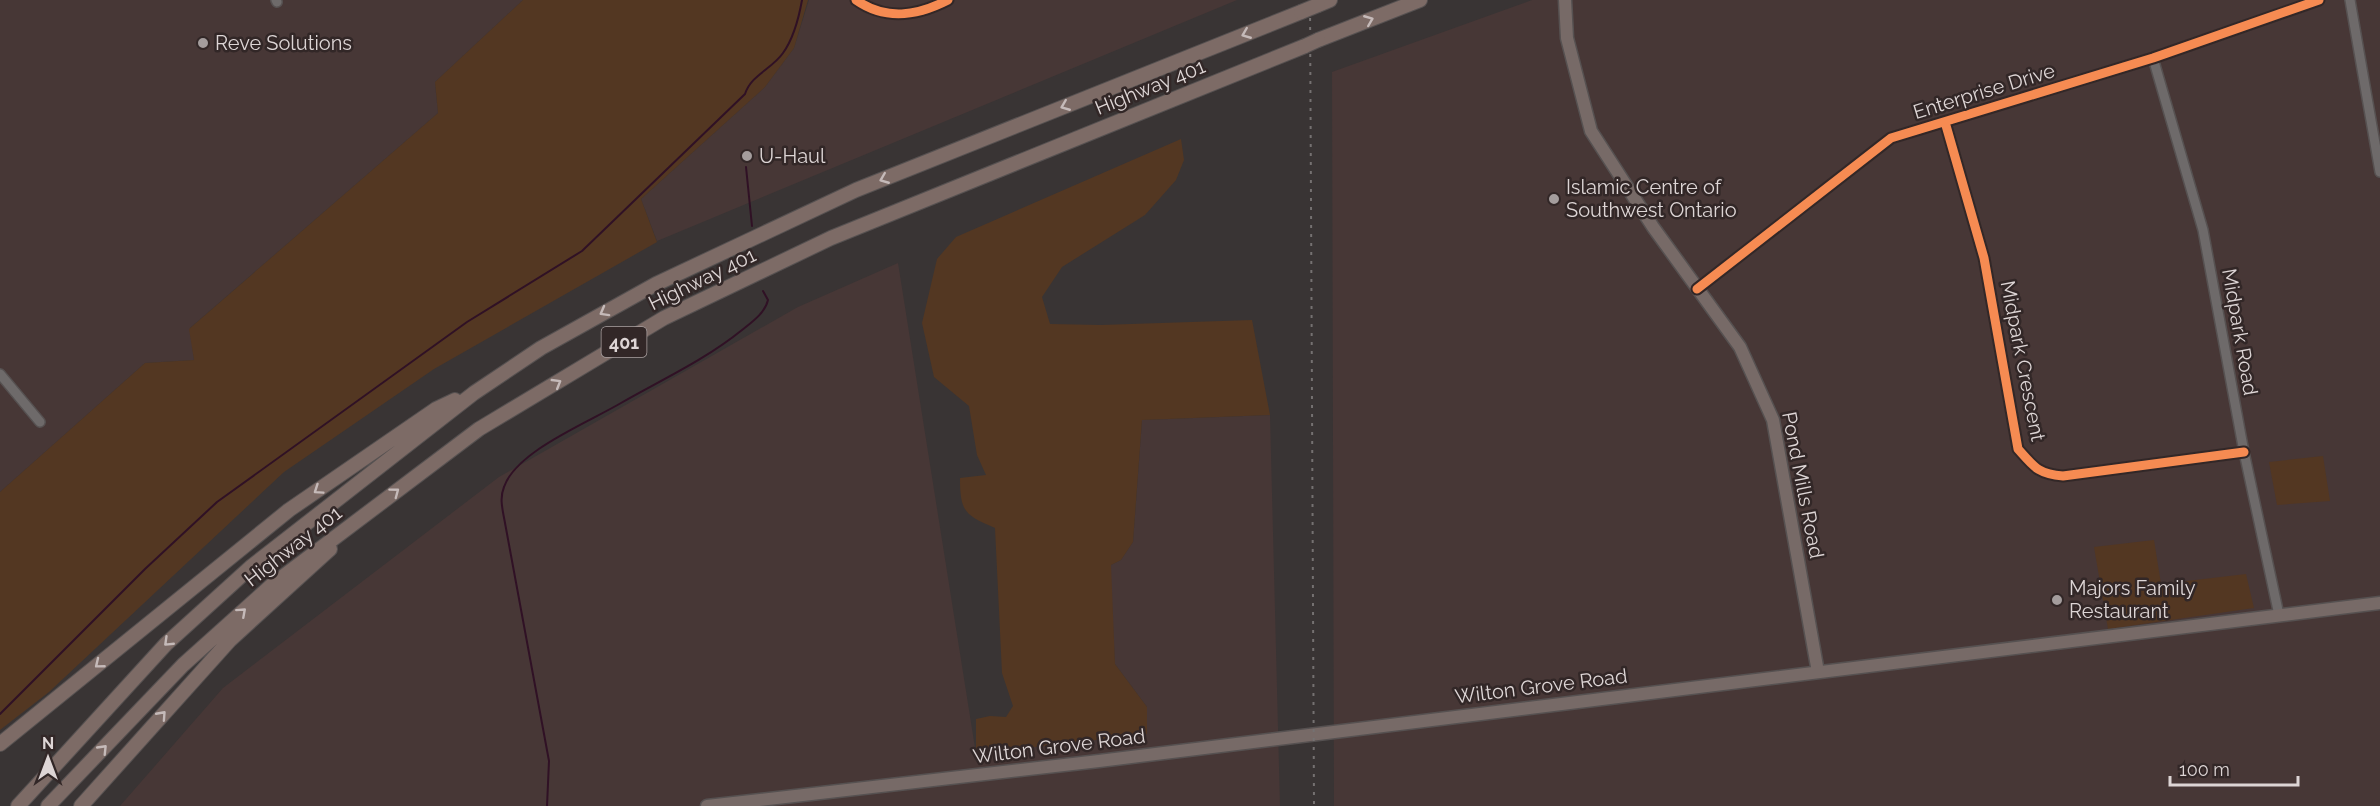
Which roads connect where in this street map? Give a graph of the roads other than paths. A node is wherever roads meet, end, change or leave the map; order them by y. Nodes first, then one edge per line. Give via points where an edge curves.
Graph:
1 (856, 0) edge
2 (948, 0) edge
3 (1420, 0) edge
4 (1564, 0) edge
5 (2319, 0) edge
6 (2350, 0) edge
7 (1324, 3) edge
8 (2153, 58) junction
9 (1945, 122) junction
10 (2380, 172) edge
11 (1697, 289) junction
12 (0, 374) edge
13 (474, 393) junction
14 (39, 422) dead end
15 (2244, 452) junction
16 (338, 535) junction
17 (2380, 603) edge
18 (2279, 615) junction
19 (1818, 672) junction
20 (0, 744) edge
21 (18, 806) edge
22 (48, 806) edge
23 (81, 806) edge
24 (707, 806) edge

1 - 2 street via 875,10 900,15 920,13
16 -> 3 highway, Highway 401 / 401 via 479,429 664,318 831,238
4 - 11 main road, Pond Mills Road via 1567,38 1591,131
5 - 8 street, Enterprise Drive
6 - 10 street
7 -> 13 highway, Highway 401 / 401, bridge via 856,190 765,231 656,284 541,348
8 - 9 street, Enterprise Drive
8 - 15 street, Midpark Road via 2203,230
9 - 11 street, Enterprise Drive via 1891,138
9 - 15 street, Midpark Crescent via 1984,258 2018,449 2044,474 2063,476
11 - 19 main road, Pond Mills Road via 1740,347 1773,420
12 - 14 street
13 -> 20 highway via 436,409 289,510
13 -> 21 highway, Highway 401 / 401 via 252,566 166,644
15 - 18 street, Midpark Road
22 -> 16 highway, Highway 401 / 401 via 183,665 272,585
23 -> 16 highway via 230,640 327,554
17 - 18 main road, Wilton Grove Road
18 - 19 main road, Wilton Grove Road
19 - 24 main road, Wilton Grove Road via 1099,762

